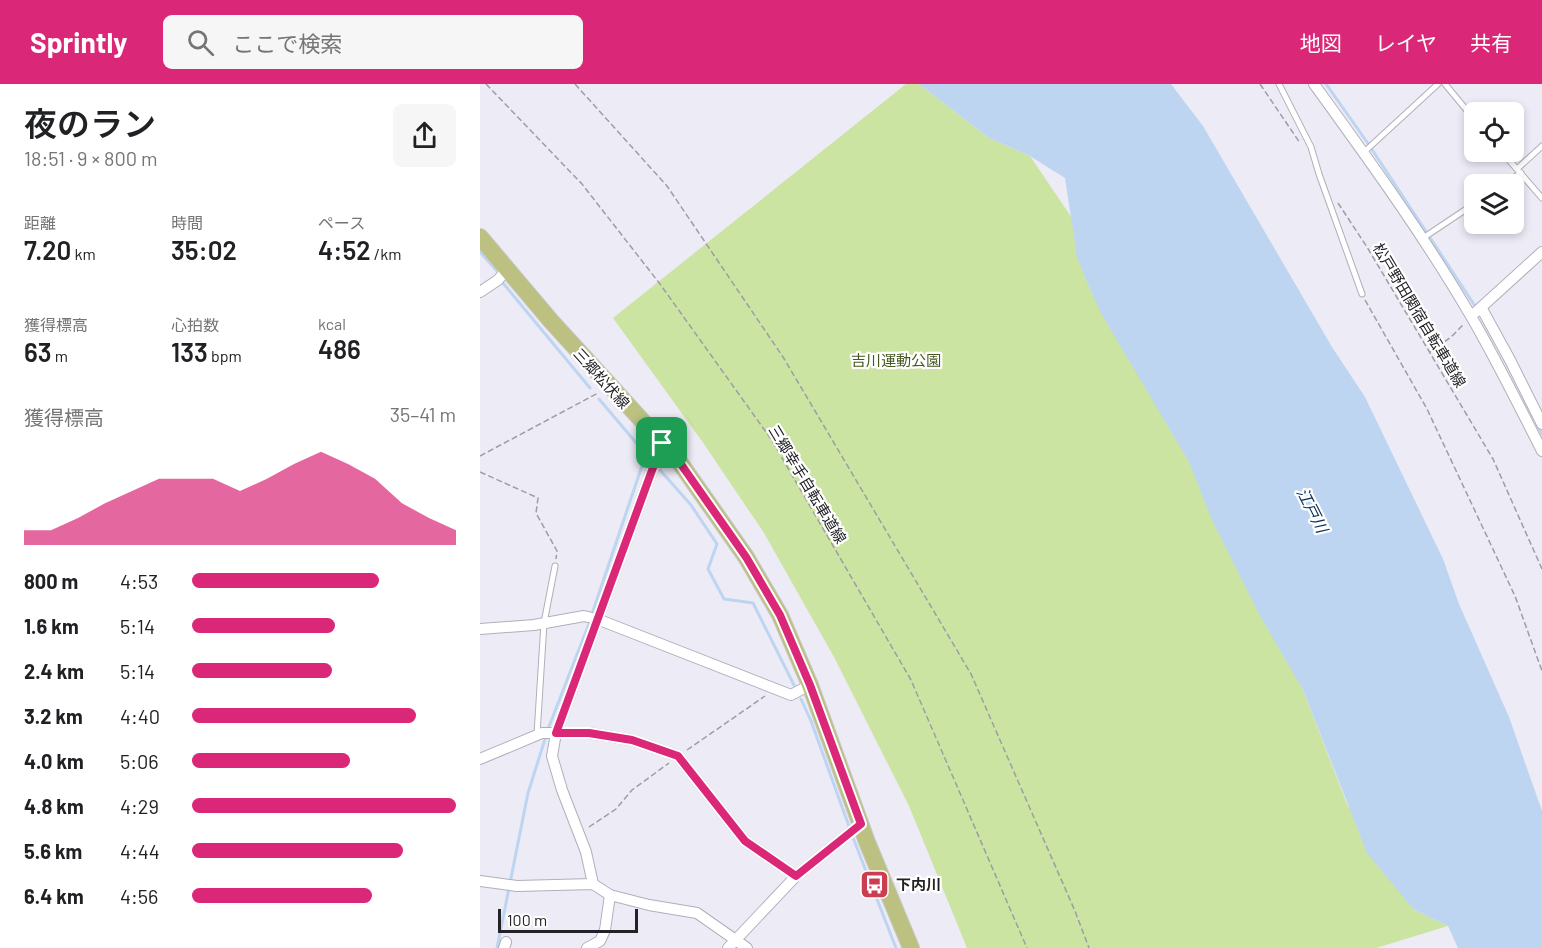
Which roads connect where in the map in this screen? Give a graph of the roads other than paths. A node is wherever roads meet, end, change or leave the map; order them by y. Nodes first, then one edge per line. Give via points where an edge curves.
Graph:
1 (1279, 84) edge
2 (1314, 84) edge
3 (1438, 84) edge
4 (1445, 84) edge
5 (1464, 107) edge
6 (1542, 146) edge
7 (1363, 153) junction
8 (1511, 162) edge
9 (1519, 171) junction
10 (1516, 174) edge
11 (1542, 198) edge
12 (1464, 211) edge
13 (480, 237) edge
14 (1422, 239) junction
15 (1542, 252) edge
16 (507, 269) junction
17 (480, 292) edge
18 (1362, 294) road end
19 (1482, 309) junction
20 (1472, 318) junction
21 (1542, 424) edge
22 (662, 443) junction
23 (1542, 451) edge
24 (555, 566) road end
25 (597, 619) junction
26 (544, 623) junction
27 (480, 629) edge
28 (810, 685) junction
29 (556, 733) junction
30 (537, 735) junction
31 (480, 759) edge
32 (853, 830) junction
33 (796, 876) junction
34 (480, 881) edge
35 (593, 884) junction
36 (610, 895) junction
37 (733, 945) edge
38 (587, 948) edge
39 (747, 948) edge
40 (911, 948) edge

1 - 18 lane via 1311,147
2 - 7 street
3 - 7 lane
4 - 5 lane
6 - 9 lane
7 - 14 street
8 - 9 lane
9 - 10 lane
9 - 11 lane
12 - 14 lane
13 - 16 main road, 三郷松伏線
14 - 20 street
15 - 19 street
16 - 17 street
16 - 22 main road, 三郷松伏線
19 - 20 street
19 - 21 street
20 - 23 street
22 - 25 street
22 - 28 main road, 三郷松伏線 via 746,557 780,615
24 - 26 lane
25 - 26 street via 584,616
25 - 28 street via 791,695
25 - 29 street
26 - 27 street
26 - 30 lane
28 - 32 main road, 三郷松伏線
29 - 30 street
29 - 33 street via 589,733 632,740 678,756 745,841
29 - 35 street via 552,756
30 - 31 street
32 - 33 street
32 - 40 main road, 三郷松伏線
33 - 37 street
34 - 35 street via 517,886
35 - 36 street
36 - 37 street via 697,913
36 - 38 street via 605,930 600,941
37 - 39 street

